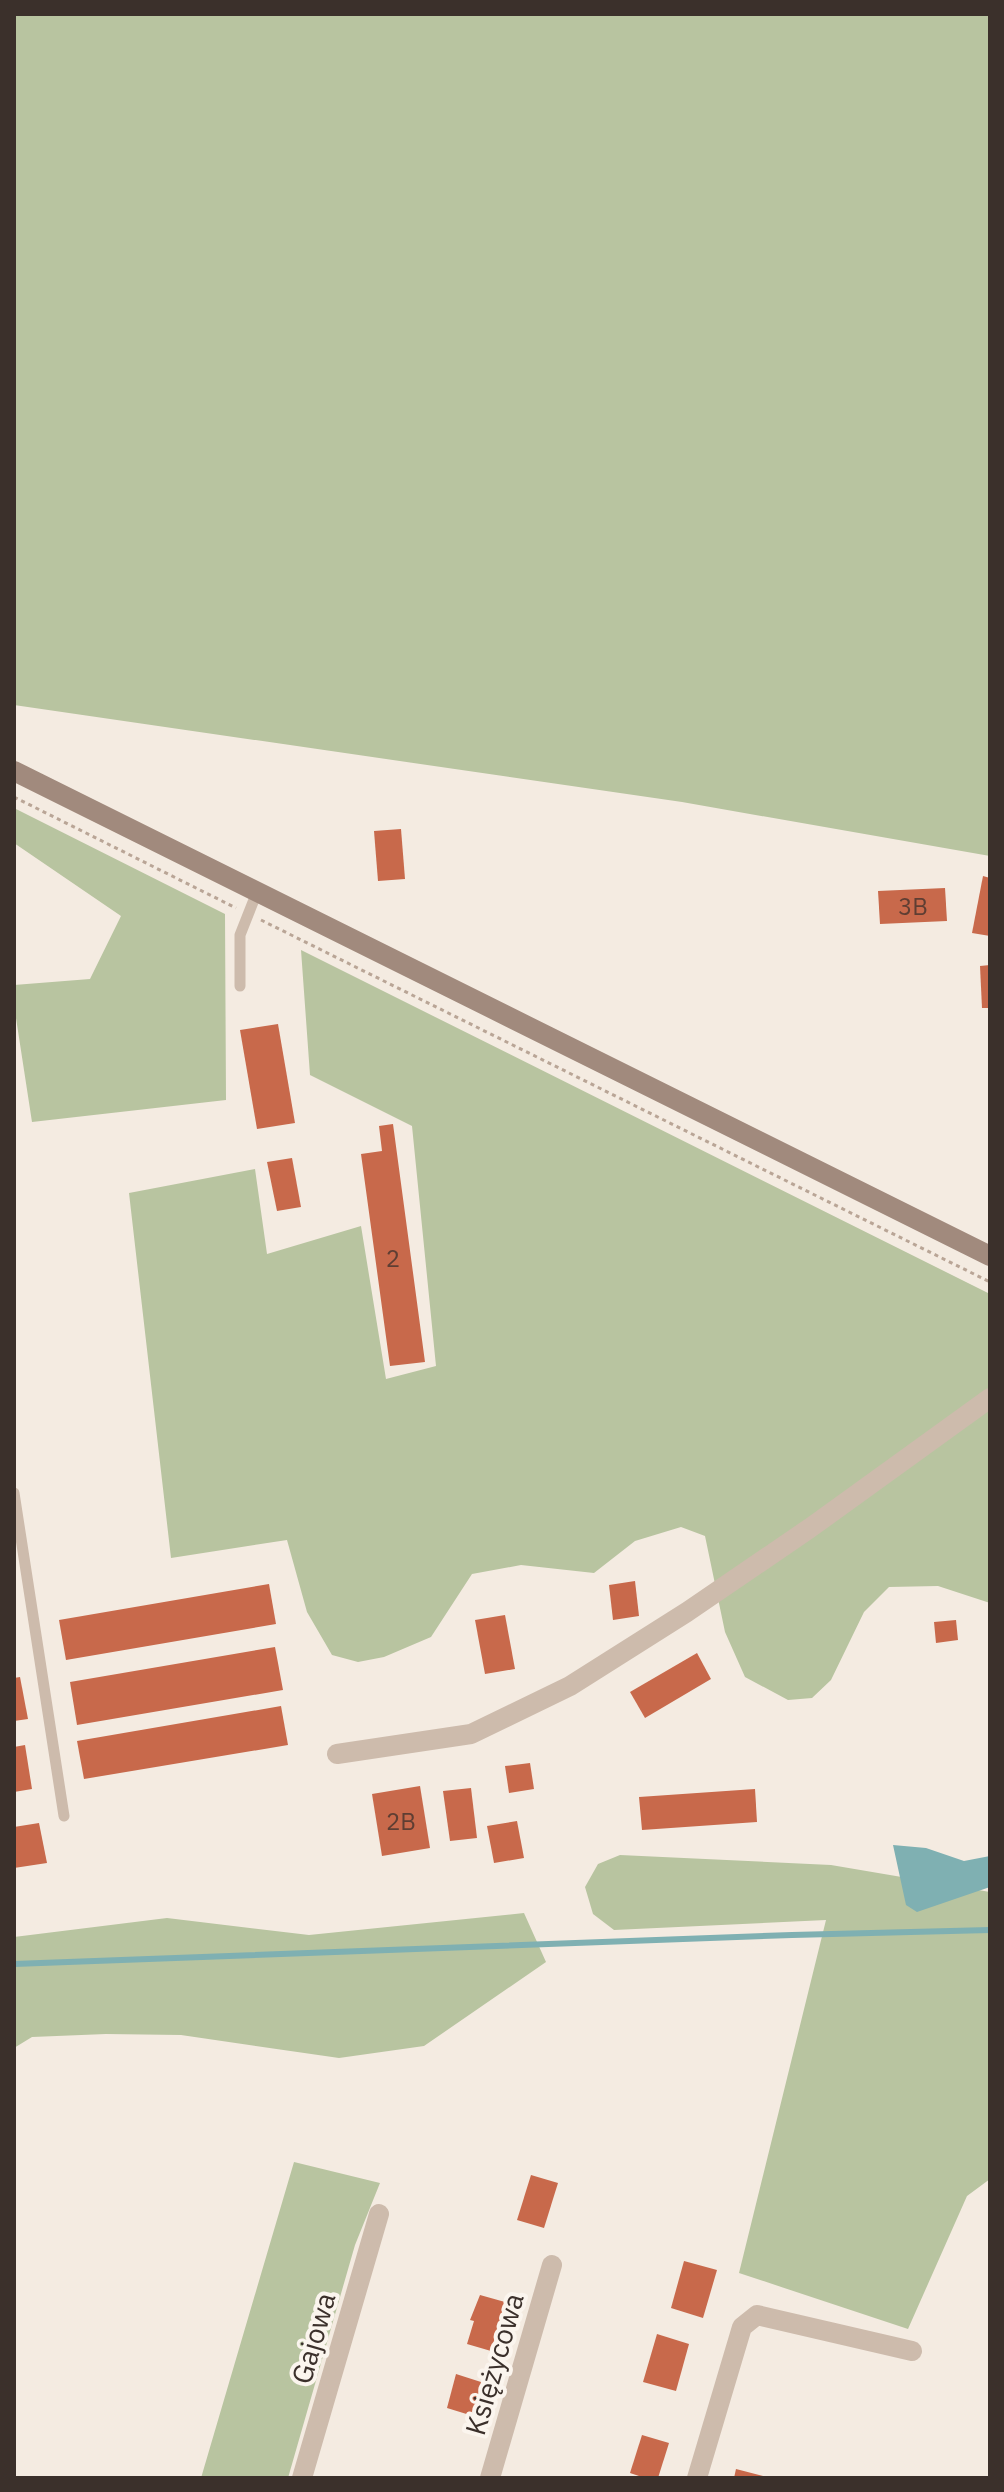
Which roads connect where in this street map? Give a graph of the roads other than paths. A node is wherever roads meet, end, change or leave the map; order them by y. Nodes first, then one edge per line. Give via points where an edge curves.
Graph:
1 (14, 771) edge
2 (257, 892) junction
3 (240, 986) dead end
4 (990, 1256) edge
5 (990, 1398) edge
6 (14, 1493) edge
7 (337, 1754) dead end
8 (64, 1816) dead end
9 (379, 2214) dead end
10 (552, 2265) dead end
11 (912, 2351) dead end
12 (302, 2478) edge
13 (490, 2478) edge
14 (697, 2478) edge

1 - 2 street
2 - 3 lane via 240,935
2 - 4 street
5 - 7 street via 724,1587 570,1686 471,1734
6 - 8 lane
9 - 12 street, Gajowa
10 - 13 street, Księżycowa
11 - 14 street via 757,2315 742,2327

